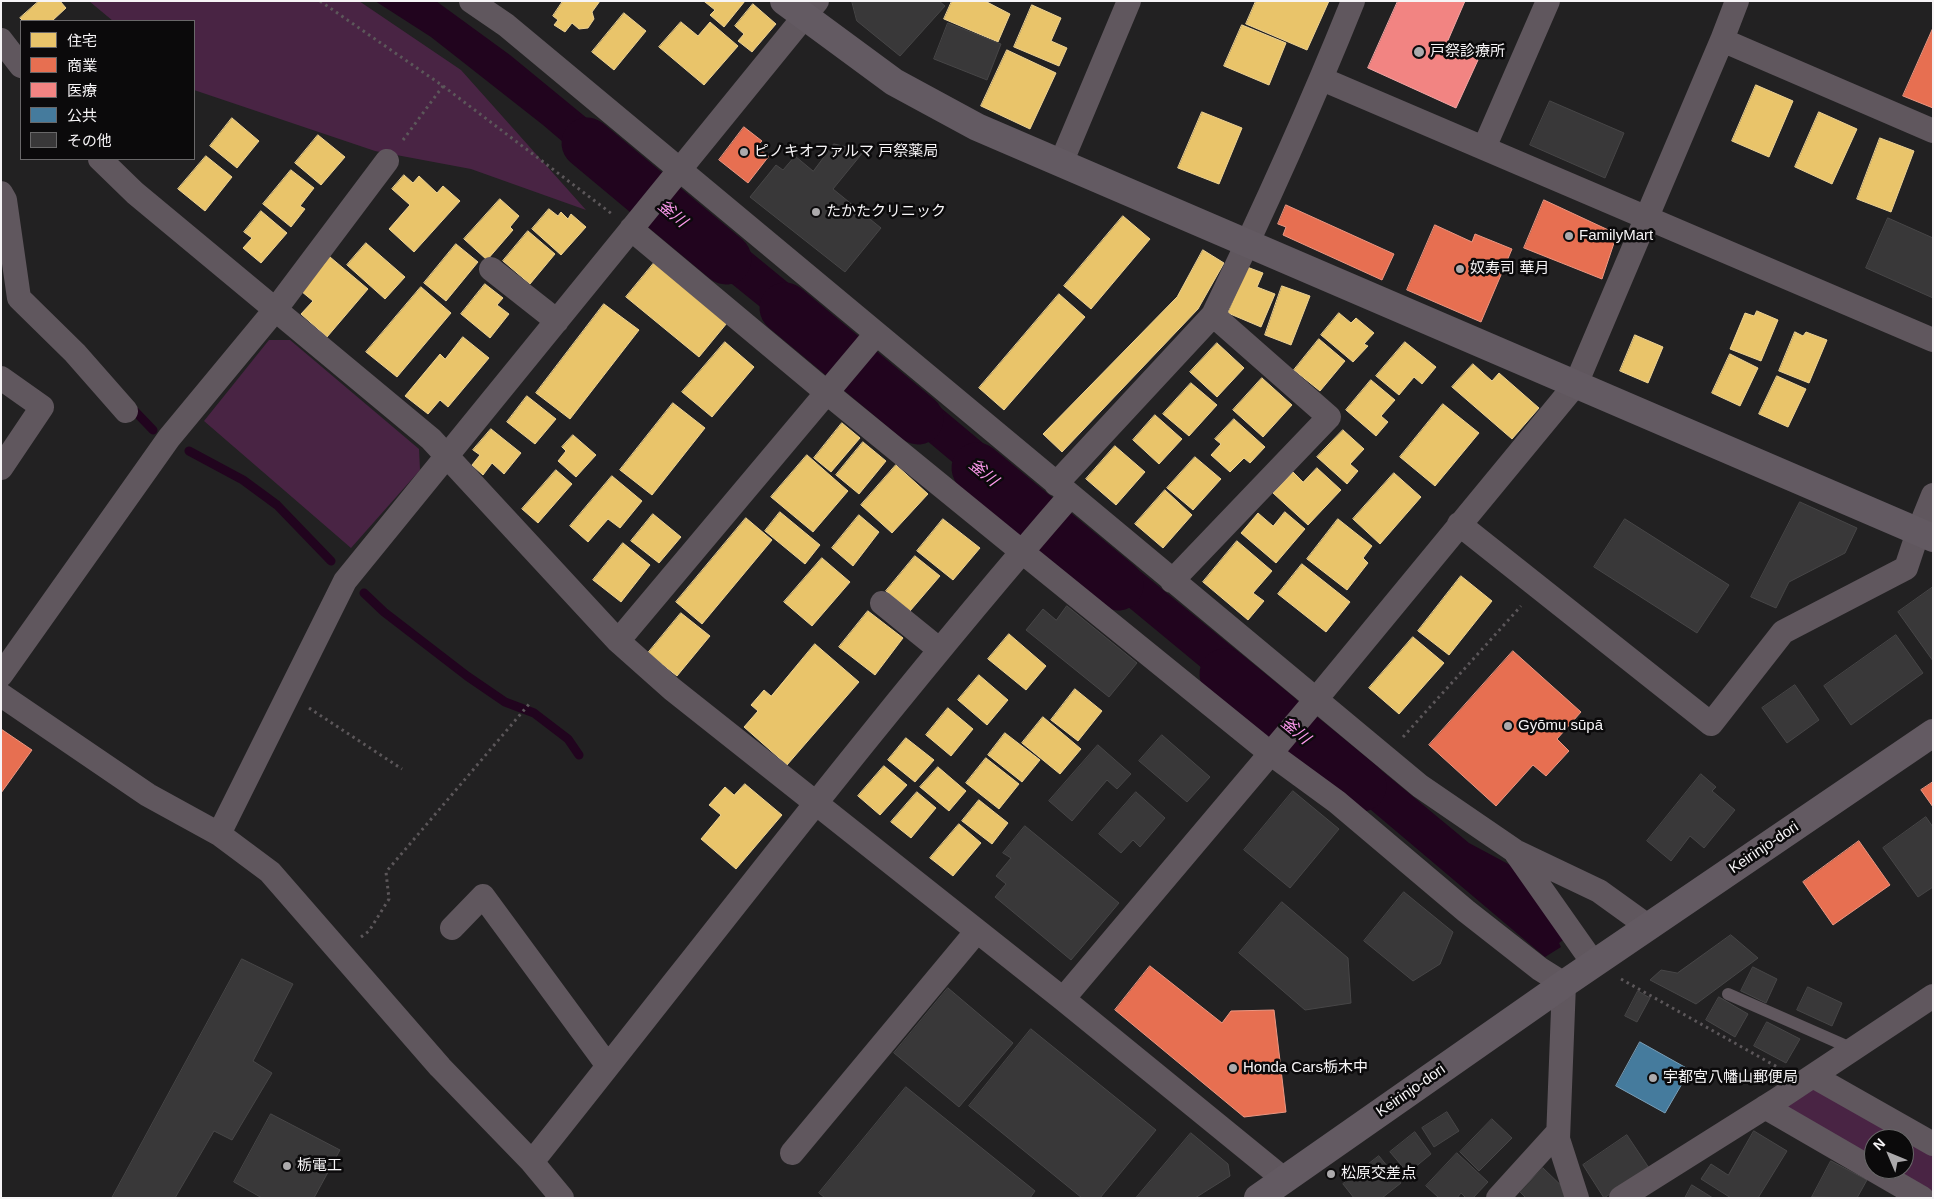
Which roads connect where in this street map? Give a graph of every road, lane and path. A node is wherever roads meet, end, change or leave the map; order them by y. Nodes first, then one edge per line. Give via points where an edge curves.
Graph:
1 (320, 1) edge
2 (471, 1) edge
3 (1129, 1) edge
4 (1353, 1) edge
5 (1548, 1) edge
6 (1737, 1) edge
7 (802, 6) edge
8 (1, 40) edge
9 (1722, 40) junction
10 (20, 65) edge
11 (1322, 79) junction
12 (443, 86) junction
13 (1933, 131) edge
14 (1484, 148) junction
15 (101, 160) edge
16 (387, 161) joint
17 (1061, 164) junction
18 (674, 178) junction
19 (1, 193) edge
20 (1647, 218) junction
21 (634, 226) junction
22 (1248, 243) junction
23 (491, 268) dead end
24 (275, 310) junction
25 (1213, 316) junction
26 (557, 321) junction
27 (876, 334) junction
28 (1933, 340) edge
29 (1, 378) edge
30 (1576, 384) junction
31 (826, 392) junction
32 (126, 411) dead end
33 (446, 456) junction
34 (1, 468) edge
35 (1063, 490) junction
36 (1933, 495) edge
37 (1459, 524) junction
38 (1925, 535) edge
39 (1021, 552) junction
40 (1172, 581) junction
41 (1538, 587) junction
42 (882, 603) dead end
43 (618, 641) junction
44 (940, 650) junction
45 (1, 675) edge
46 (288, 694) junction
47 (1, 695) edge
48 (530, 703) dead end
49 (1311, 704) junction
50 (1933, 733) edge
51 (1274, 748) junction
52 (1385, 757) junction
53 (402, 769) dead end
54 (816, 803) junction
55 (219, 834) junction
56 (1515, 851) junction
57 (1649, 927) junction
58 (452, 928) dead end
59 (977, 931) junction
60 (342, 954) junction
61 (1594, 964) junction
62 (1564, 984) junction
63 (1728, 994) dead end
64 (1933, 996) edge
65 (1063, 999) junction
66 (1853, 1049) junction
67 (608, 1066) junction
68 (1808, 1079) junction
69 (1770, 1104) junction
70 (1558, 1132) junction
71 (1933, 1144) edge
72 (792, 1153) dead end
73 (532, 1162) junction
74 (1285, 1180) junction
75 (562, 1198) edge
76 (1258, 1198) edge
77 (1498, 1198) edge
78 (1577, 1198) edge
79 (1621, 1198) edge
80 (1922, 1198) edge

1 - 12 path
2 - 18 street via 506,25
3 - 17 street
4 - 11 street
5 - 14 street
6 - 9 street
7 - 17 street via 894,82 977,127
7 - 18 street
8 - 10 street
9 - 13 street
9 - 20 street
11 - 14 street
11 - 22 street
12 - 16 path
12 - 21 path
14 - 20 street
15 - 24 street via 135,193
16 - 24 street
17 - 22 street
18 - 21 street
18 - 27 street
19 - 32 street via 5,200 20,298
20 - 28 street
20 - 30 street
21 - 26 street
21 - 31 street
22 - 25 street
22 - 30 street
23 - 26 street
24 - 33 street via 431,439
24 - 45 street via 169,438
25 - 35 street
25 - 40 street via 1329,416
26 - 33 street
27 - 31 street
27 - 35 street
29 - 34 street via 42,407
30 - 37 street
30 - 38 street
31 - 39 street
31 - 43 street
33 - 43 street
33 - 46 street via 345,581
35 - 39 street
35 - 40 street
36 - 38 street
37 - 41 street
37 - 49 street
38 - 41 street via 1906,568 1783,632 1712,724
39 - 44 street
39 - 51 street
40 - 49 street
41 - 52 path
42 - 44 street
43 - 54 street via 672,689
44 - 54 street
46 - 53 path
46 - 55 street
47 - 55 street via 148,795
48 - 60 path via 386,872 389,899 369,931
49 - 51 street
49 - 52 street
50 - 57 street, Keirinjo-dori
51 - 62 street via 1466,912
51 - 65 street
52 - 56 street via 1420,786
54 - 59 street
54 - 67 street
55 - 60 street via 270,872
56 - 57 street via 1599,891
56 - 61 street
57 - 61 street, Keirinjo-dori
58 - 67 street via 483,896
59 - 65 street
59 - 72 street
60 - 73 street via 440,1067
61 - 62 street, Keirinjo-dori
61 - 68 path
62 - 70 street
62 - 74 street, Keirinjo-dori
63 - 66 lane
64 - 66 street
65 - 74 street
66 - 68 street
67 - 73 street
68 - 69 street
68 - 71 street
69 - 79 street
69 - 80 street
70 - 77 street
70 - 78 street
73 - 75 street
74 - 76 street, Keirinjo-dori

